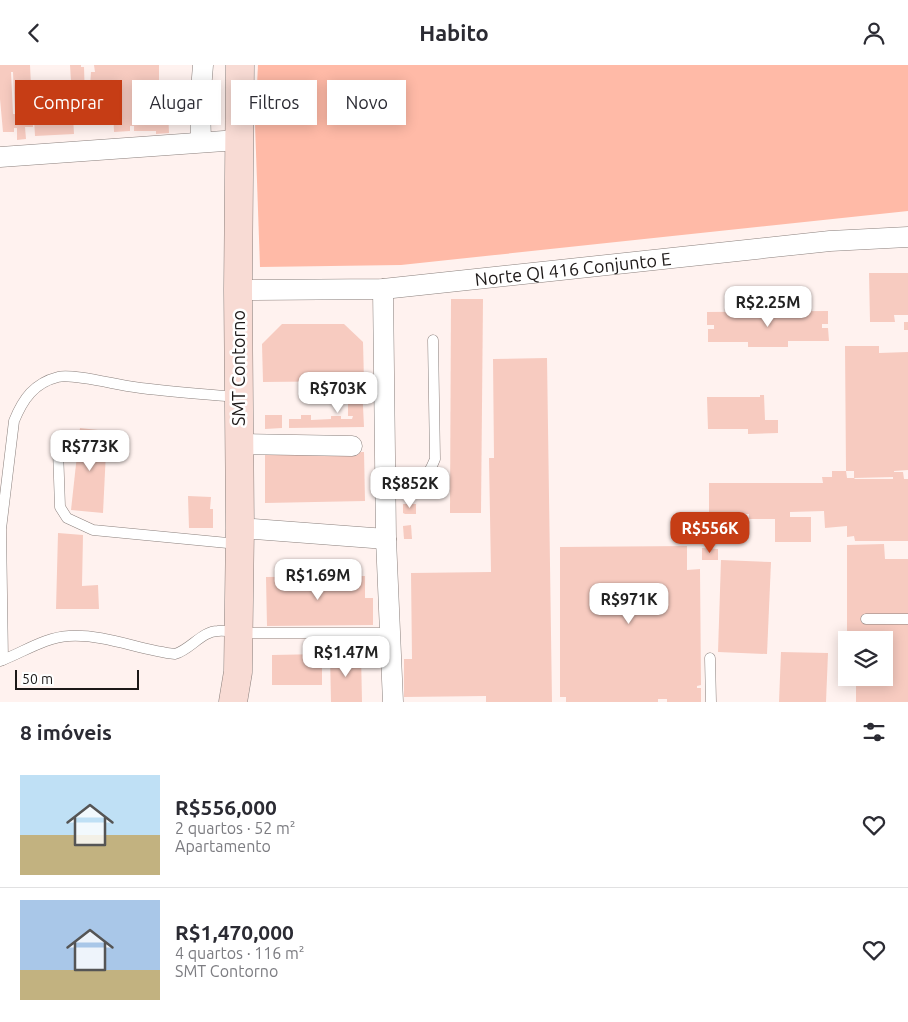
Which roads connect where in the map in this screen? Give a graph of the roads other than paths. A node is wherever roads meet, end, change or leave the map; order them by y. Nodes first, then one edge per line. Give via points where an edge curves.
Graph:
1 (203, 65) edge
2 (240, 65) edge
3 (238, 140) junction
4 (201, 142) junction
5 (0, 157) edge
6 (908, 237) edge
7 (384, 289) junction
8 (238, 290) junction
9 (433, 340) dead end
10 (238, 397) junction
11 (239, 443) junction
12 (352, 446) dead end
13 (58, 449) dead end
14 (385, 491) junction
15 (239, 536) junction
16 (386, 539) junction
17 (866, 619) dead end
18 (908, 619) edge
19 (238, 633) junction
20 (390, 633) junction
21 (710, 658) dead end
22 (1, 661) edge
23 (238, 672) junction
24 (233, 702) edge
25 (245, 702) edge
26 (393, 702) edge
27 (711, 702) edge

1 - 4 street
2 - 3 street, SMT Contorno
3 - 4 street
3 - 8 street, SMT Contorno
4 - 5 street
6 - 7 street, Norte QI 416 Conjunto E via 830,241
7 - 8 street, Norte QI 416 Conjunto E
7 - 14 street
8 - 10 street, SMT Contorno
9 - 14 lane via 434,459 429,473 414,487
10 - 11 street, SMT Contorno
10 - 22 lane via 60,376 30,391 14,421 1,529
11 - 12 street
11 - 15 street, SMT Contorno
13 - 15 lane via 60,507 73,521 94,530
14 - 16 street
15 - 16 street
15 - 19 street, SMT Contorno
16 - 20 street
17 - 18 lane
19 - 20 lane
19 - 22 lane via 216,630 175,654 108,638 68,636 46,641
19 - 23 street, SMT Contorno
20 - 26 street
21 - 27 lane
23 - 24 street, SMT Contorno
23 - 25 street, SMT Contorno

